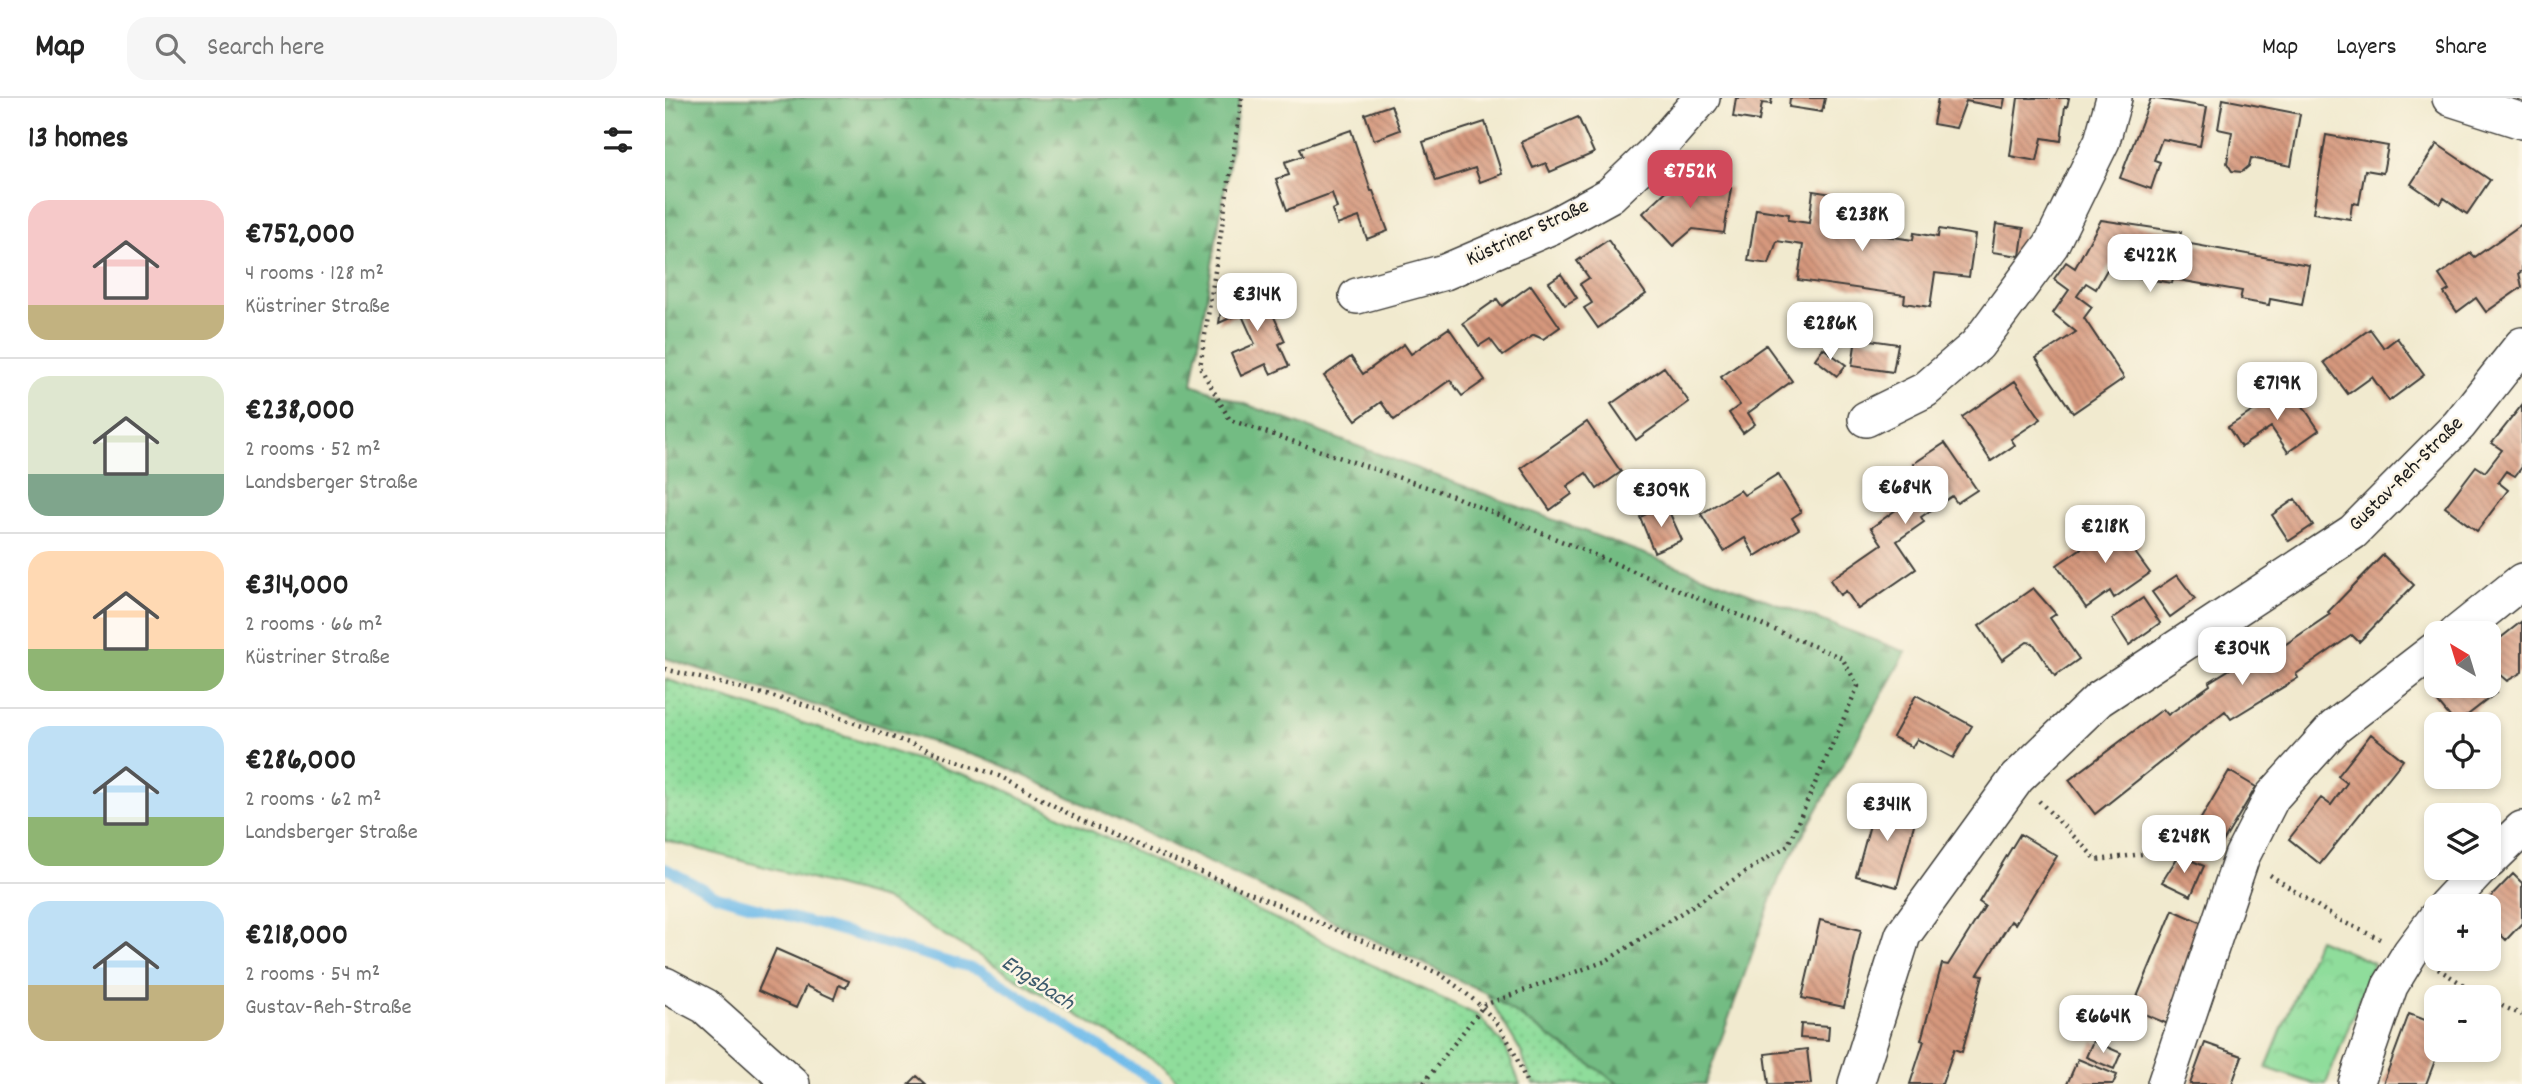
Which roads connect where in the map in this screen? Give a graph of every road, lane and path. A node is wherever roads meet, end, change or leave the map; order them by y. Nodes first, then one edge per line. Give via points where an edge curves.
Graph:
1 (1242, 98) edge
2 (1702, 98) edge
3 (2114, 98) edge
4 (2450, 98) edge
5 (2522, 121) edge
6 (1357, 296) dead end
7 (2522, 345) edge
8 (1866, 419) dead end
9 (2522, 581) edge
10 (2472, 621) edge
11 (2424, 658) edge
12 (665, 670) edge
13 (2017, 778) junction
14 (2522, 829) edge
15 (2501, 849) edge
16 (2097, 860) dead end
17 (2470, 880) edge
18 (2456, 894) edge
19 (2424, 935) edge
20 (2410, 953) junction
21 (665, 985) edge
22 (2464, 985) edge
23 (1484, 1005) junction
24 (2501, 1005) edge
25 (2522, 1015) edge
26 (792, 1084) edge
27 (1423, 1084) edge
28 (1527, 1084) edge
29 (1856, 1084) edge
30 (2165, 1084) edge
31 (2356, 1084) edge

1 - 23 path via 1201,367 1230,420 1453,496 1842,658 1858,686 1788,845 1606,961
2 - 6 street, Küstriner Straße via 1609,195 1555,225 1445,272
3 - 8 street via 2102,141 2051,245 1977,345 1925,390
4 - 5 street
7 - 13 street, Gustav-Reh-Straße via 2459,425 2353,532 2099,699
9 - 10 street
11 - 30 street via 2335,727 2272,797 2242,856
12 - 23 path via 802,704 999,776 1084,822 1440,974
13 - 16 path
13 - 29 street, Gustav-Reh-Straße via 1903,935
14 - 15 street
17 - 18 street
19 - 20 street
20 - 22 path
20 - 31 street via 2391,986
21 - 26 street via 705,1006
23 - 27 path
23 - 28 path via 1514,1049
24 - 25 path

